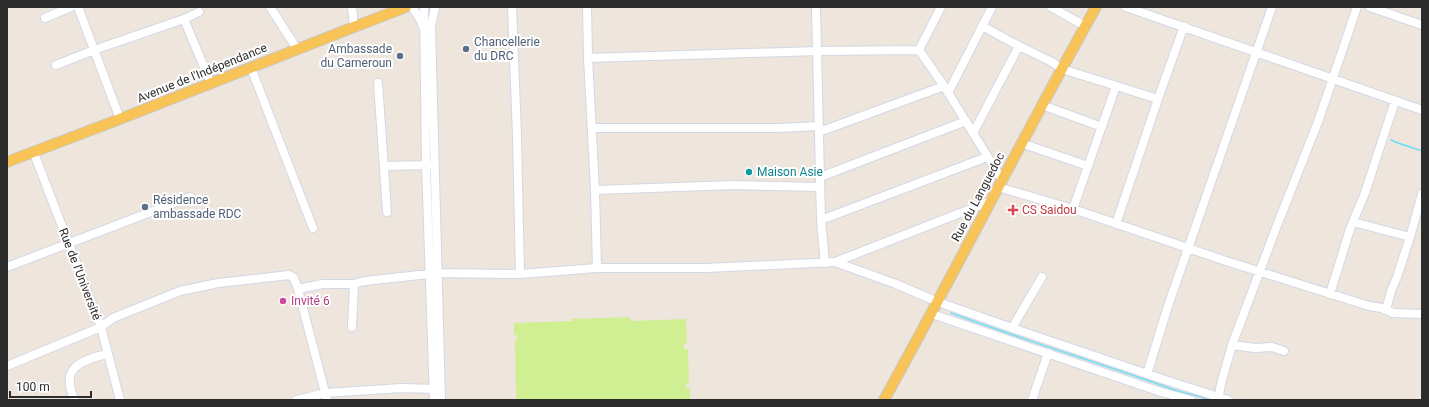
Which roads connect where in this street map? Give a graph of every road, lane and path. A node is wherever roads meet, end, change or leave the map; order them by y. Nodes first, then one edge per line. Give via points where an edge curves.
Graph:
1 (71, 7) edge
2 (78, 7) edge
3 (270, 7) edge
4 (352, 7) edge
5 (406, 7) edge
6 (412, 7) edge
7 (424, 7) edge
8 (435, 7) edge
9 (512, 7) edge
10 (587, 7) edge
11 (816, 7) edge
12 (941, 7) edge
13 (992, 7) edge
14 (1051, 7) edge
15 (1096, 7) edge
16 (1126, 7) edge
17 (1272, 7) edge
18 (1357, 7) edge
19 (1370, 7) edge
20 (1394, 11) edge
21 (199, 12) dead end
22 (46, 18) dead end
23 (184, 19) junction
24 (1422, 25) edge
25 (982, 26) junction
26 (1085, 26) junction
27 (1184, 26) junction
28 (354, 27) junction
29 (424, 30) junction
30 (1019, 46) junction
31 (297, 49) junction
32 (94, 50) junction
33 (918, 50) junction
34 (818, 51) junction
35 (1256, 52) junction
36 (588, 58) junction
37 (56, 65) dead end
38 (251, 68) junction
39 (1062, 69) junction
40 (1333, 78) junction
41 (378, 83) dead end
42 (211, 84) junction
43 (1116, 86) junction
44 (946, 90) junction
45 (1158, 99) junction
46 (1396, 101) junction
47 (1042, 105) junction
48 (1422, 110) edge
49 (120, 119) junction
50 (966, 121) junction
51 (1102, 127) junction
52 (592, 128) junction
53 (819, 129) junction
54 (973, 133) junction
55 (1021, 143) junction
56 (33, 151) junction
57 (987, 157) junction
58 (7, 162) edge
59 (430, 165) junction
60 (384, 166) junction
61 (1088, 166) junction
62 (820, 177) junction
63 (1000, 183) junction
64 (820, 187) junction
65 (595, 190) junction
66 (1422, 194) edge
67 (190, 197) dead end
68 (991, 201) junction
69 (1073, 209) junction
70 (387, 212) dead end
71 (822, 220) junction
72 (1353, 222) junction
73 (1116, 224) junction
74 (313, 228) dead end
75 (1410, 237) junction
76 (68, 244) junction
77 (1188, 248) junction
78 (835, 262) junction
79 (825, 263) junction
80 (7, 267) edge
81 (596, 268) junction
82 (1260, 272) junction
83 (438, 273) junction
84 (430, 274) junction
85 (520, 274) junction
86 (1042, 278) dead end
87 (354, 284) junction
88 (298, 289) junction
89 (1330, 294) junction
90 (938, 302) junction
91 (1386, 310) junction
92 (932, 314) junction
93 (1422, 314) edge
94 (101, 327) junction
95 (352, 327) dead end
96 (1012, 328) junction
97 (1232, 345) junction
98 (1284, 351) dead end
99 (1048, 353) junction
100 (108, 354) junction
101 (1109, 362) junction
102 (7, 366) edge
103 (1105, 373) junction
104 (1147, 374) junction
105 (1164, 380) junction
106 (437, 389) junction
107 (1161, 392) junction
108 (326, 397) edge
109 (1169, 397) edge
110 (1218, 399) edge
111 (75, 400) edge
112 (120, 400) edge
113 (297, 400) edge
114 (434, 400) edge
115 (441, 400) edge
116 (884, 400) edge
117 (1032, 400) edge
118 (1191, 400) edge
119 (1228, 400) edge

1 - 22 street
2 - 32 street
3 - 31 street
4 - 28 street
5 - 28 main road, Avenue de l'Indépendance
6 - 29 street
7 - 29 street
8 - 59 street via 431,27
9 - 85 street
10 - 36 street
11 - 34 street
12 - 33 street
13 - 25 street
14 - 26 street
15 - 26 main road, Rue du Languedoc
16 - 27 street
17 - 35 street
18 - 40 street
19 - 20 street
20 - 24 street
21 - 23 street
23 - 32 street
23 - 42 street
25 - 30 street
25 - 44 street
26 - 39 main road, Rue du Languedoc
27 - 35 street
27 - 45 street
28 - 31 main road, Avenue de l'Indépendance
29 - 59 street
30 - 39 street
30 - 54 street
31 - 38 main road, Avenue de l'Indépendance
32 - 37 street
32 - 49 street
33 - 34 street
33 - 44 street
34 - 36 street
34 - 53 street
35 - 40 street
35 - 77 street
36 - 52 street
38 - 42 main road, Avenue de l'Indépendance
38 - 74 street
39 - 43 street
39 - 47 main road, Rue du Languedoc
40 - 46 street
40 - 82 street
41 - 60 street
42 - 49 main road, Avenue de l'Indépendance
43 - 45 street
43 - 51 street
44 - 50 street
44 - 53 street
45 - 73 street
46 - 48 street
46 - 72 street
47 - 51 street
47 - 55 main road, Rue du Languedoc
49 - 56 main road, Avenue de l'Indépendance
50 - 54 street
50 - 62 street
51 - 61 street
52 - 53 street
52 - 65 street
53 - 62 street
54 - 57 street
55 - 61 street
55 - 63 main road, Rue du Languedoc
56 - 58 main road, Avenue de l'Indépendance
56 - 76 street, Rue de l'Université
57 - 63 street
57 - 71 street
59 - 60 street
59 - 83 street
59 - 84 street
60 - 70 street
61 - 69 street
62 - 64 street
63 - 68 main road, Rue du Languedoc
63 - 69 street
64 - 65 street via 733,185
64 - 71 street
65 - 81 street
66 - 75 street
67 - 76 street
68 - 78 street
68 - 90 main road, Rue du Languedoc
69 - 73 street
71 - 79 street
72 - 75 street
72 - 89 street
73 - 77 street
75 - 91 street
76 - 80 street
76 - 94 street, Rue de l'Université
77 - 82 street
77 - 104 street
78 - 79 street
78 - 90 street
79 - 81 street via 706,268
81 - 85 street
82 - 89 street
82 - 97 street
83 - 84 street
83 - 85 street
83 - 106 street
84 - 87 street
84 - 106 street
86 - 96 street
87 - 88 street via 322,284
87 - 95 street
88 - 94 street via 294,278 289,275 218,283 180,291 113,318
88 - 108 street
89 - 91 street
90 - 92 main road, Rue du Languedoc
90 - 96 street
91 - 93 street via 1400,314
92 - 99 street
92 - 116 main road, Rue du Languedoc
94 - 100 street, Rue de l'Université
94 - 102 street
96 - 101 street
97 - 98 street via 1272,347
97 - 110 street
99 - 103 street
99 - 117 street
100 - 111 street via 81,362 74,368 70,376 70,387
100 - 112 street, Rue de l'Université
101 - 103 street
101 - 104 street
103 - 107 street
104 - 105 street
105 - 107 street
105 - 110 street
106 - 108 street via 402,388
106 - 114 street
106 - 115 street
107 - 109 street
108 - 113 street
109 - 118 street
110 - 119 street

